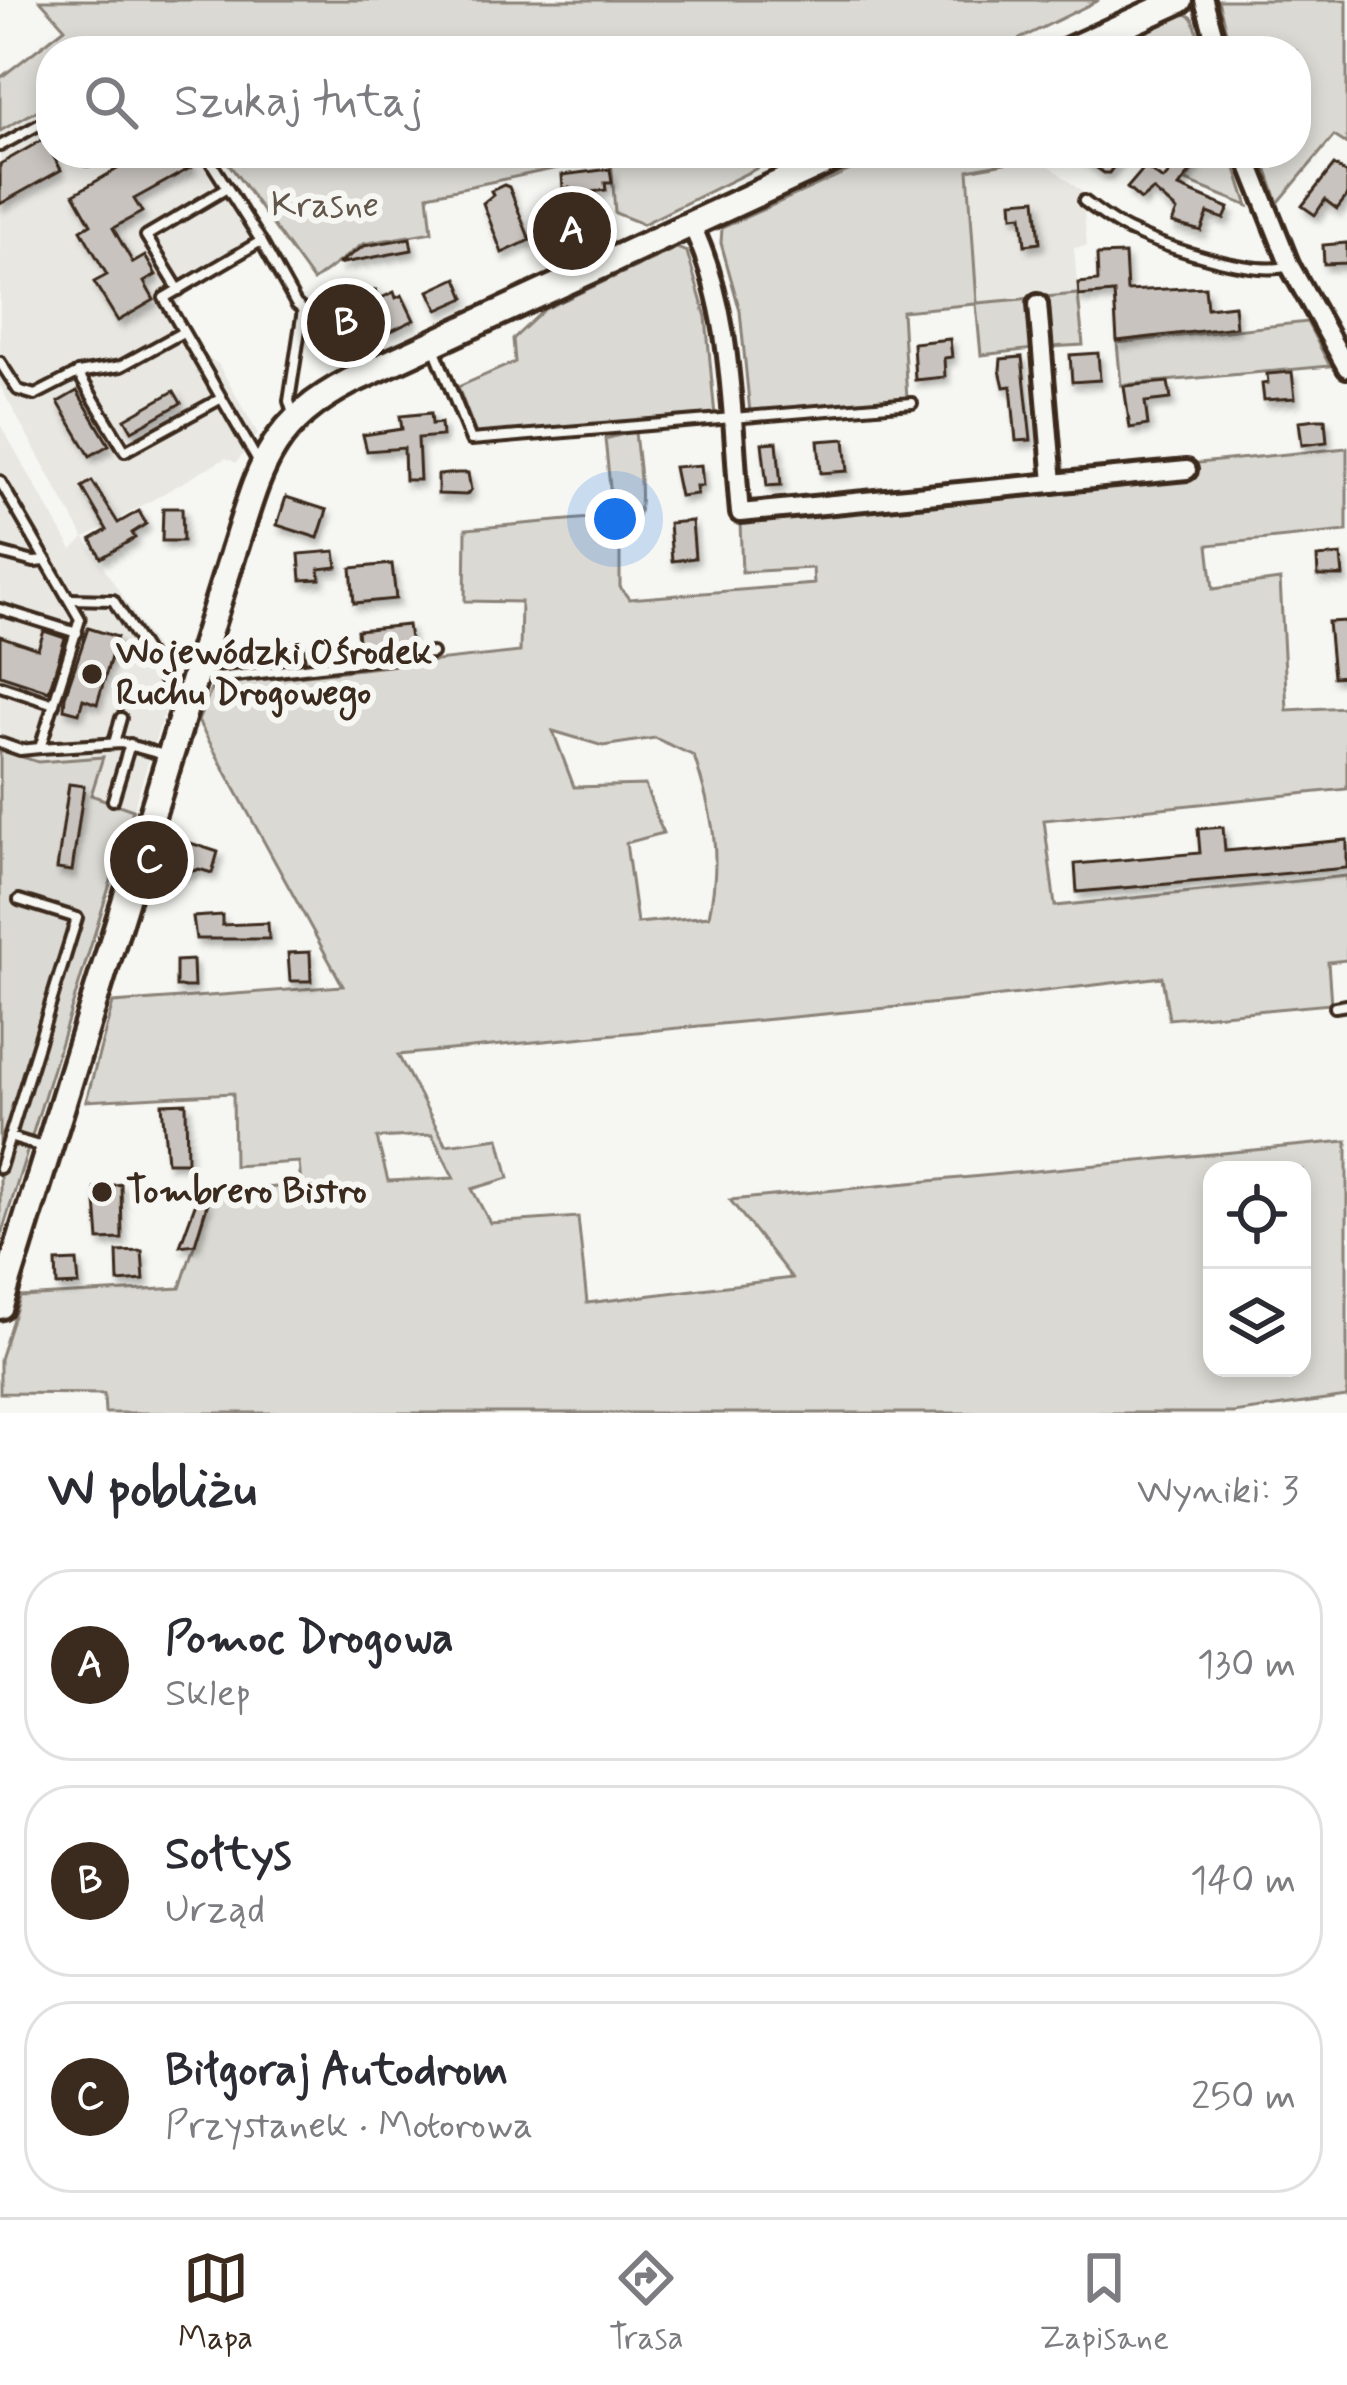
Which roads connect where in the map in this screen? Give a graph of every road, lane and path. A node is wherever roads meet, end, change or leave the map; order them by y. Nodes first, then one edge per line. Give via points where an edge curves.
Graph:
1 (1180, 0) edge
2 (1204, 0) edge
3 (1101, 36) edge
4 (1214, 36) edge
5 (36, 126) edge
6 (0, 146) edge
7 (214, 168) edge
8 (812, 168) edge
9 (1251, 168) edge
10 (227, 188) junction
11 (1084, 201) dead end
12 (691, 224) junction
13 (261, 241) junction
14 (1290, 266) junction
15 (179, 290) junction
16 (1038, 304) dead end
17 (183, 332) junction
18 (433, 343) junction
19 (0, 362) edge
20 (1347, 368) edge
21 (78, 373) junction
22 (220, 399) junction
23 (912, 404) dead end
24 (295, 418) junction
25 (731, 421) junction
26 (261, 467) junction
27 (1187, 470) dead end
28 (0, 481) edge
29 (1053, 483) junction
30 (0, 553) edge
31 (46, 561) junction
32 (69, 599) junction
33 (0, 610) edge
34 (77, 633) junction
35 (432, 652) dead end
36 (0, 686) edge
37 (189, 691) junction
38 (54, 704) junction
39 (121, 718) dead end
40 (0, 743) edge
41 (114, 743) junction
42 (130, 744) junction
43 (40, 748) junction
44 (169, 756) junction
45 (113, 800) dead end
46 (19, 900) dead end
47 (1347, 1005) edge
48 (1336, 1007) dead end
49 (9, 1137) junction
50 (49, 1149) junction
51 (0, 1168) edge
52 (0, 1306) edge

1 - 3 street
2 - 4 street
5 - 6 lane
7 - 10 lane
8 - 12 street
9 - 14 street
10 - 13 lane
10 - 15 lane via 146,236
11 - 14 lane via 1131,232 1168,244 1260,267
12 - 18 street
12 - 25 street via 720,308
13 - 15 lane
13 - 24 lane via 303,310 289,401
14 - 20 street
15 - 17 lane via 164,298
16 - 29 street
17 - 21 lane via 121,366
17 - 22 lane
18 - 24 street via 332,391
18 - 25 lane via 472,440
19 - 21 lane via 27,396
21 - 22 lane via 125,451
22 - 26 lane
23 - 25 lane
24 - 26 street
25 - 29 street via 740,513
26 - 37 street
27 - 29 street
28 - 31 lane
30 - 31 lane
31 - 32 lane
32 - 34 lane via 80,619
32 - 37 lane via 113,600 167,685
33 - 34 lane
34 - 38 lane
35 - 37 lane via 217,678
36 - 38 lane
37 - 44 street
38 - 43 lane
39 - 41 lane
40 - 43 lane
41 - 42 lane
41 - 43 lane
42 - 44 lane
42 - 45 lane
44 - 50 street
46 - 49 lane via 77,918
47 - 48 lane
49 - 50 lane
49 - 51 lane
50 - 52 street

